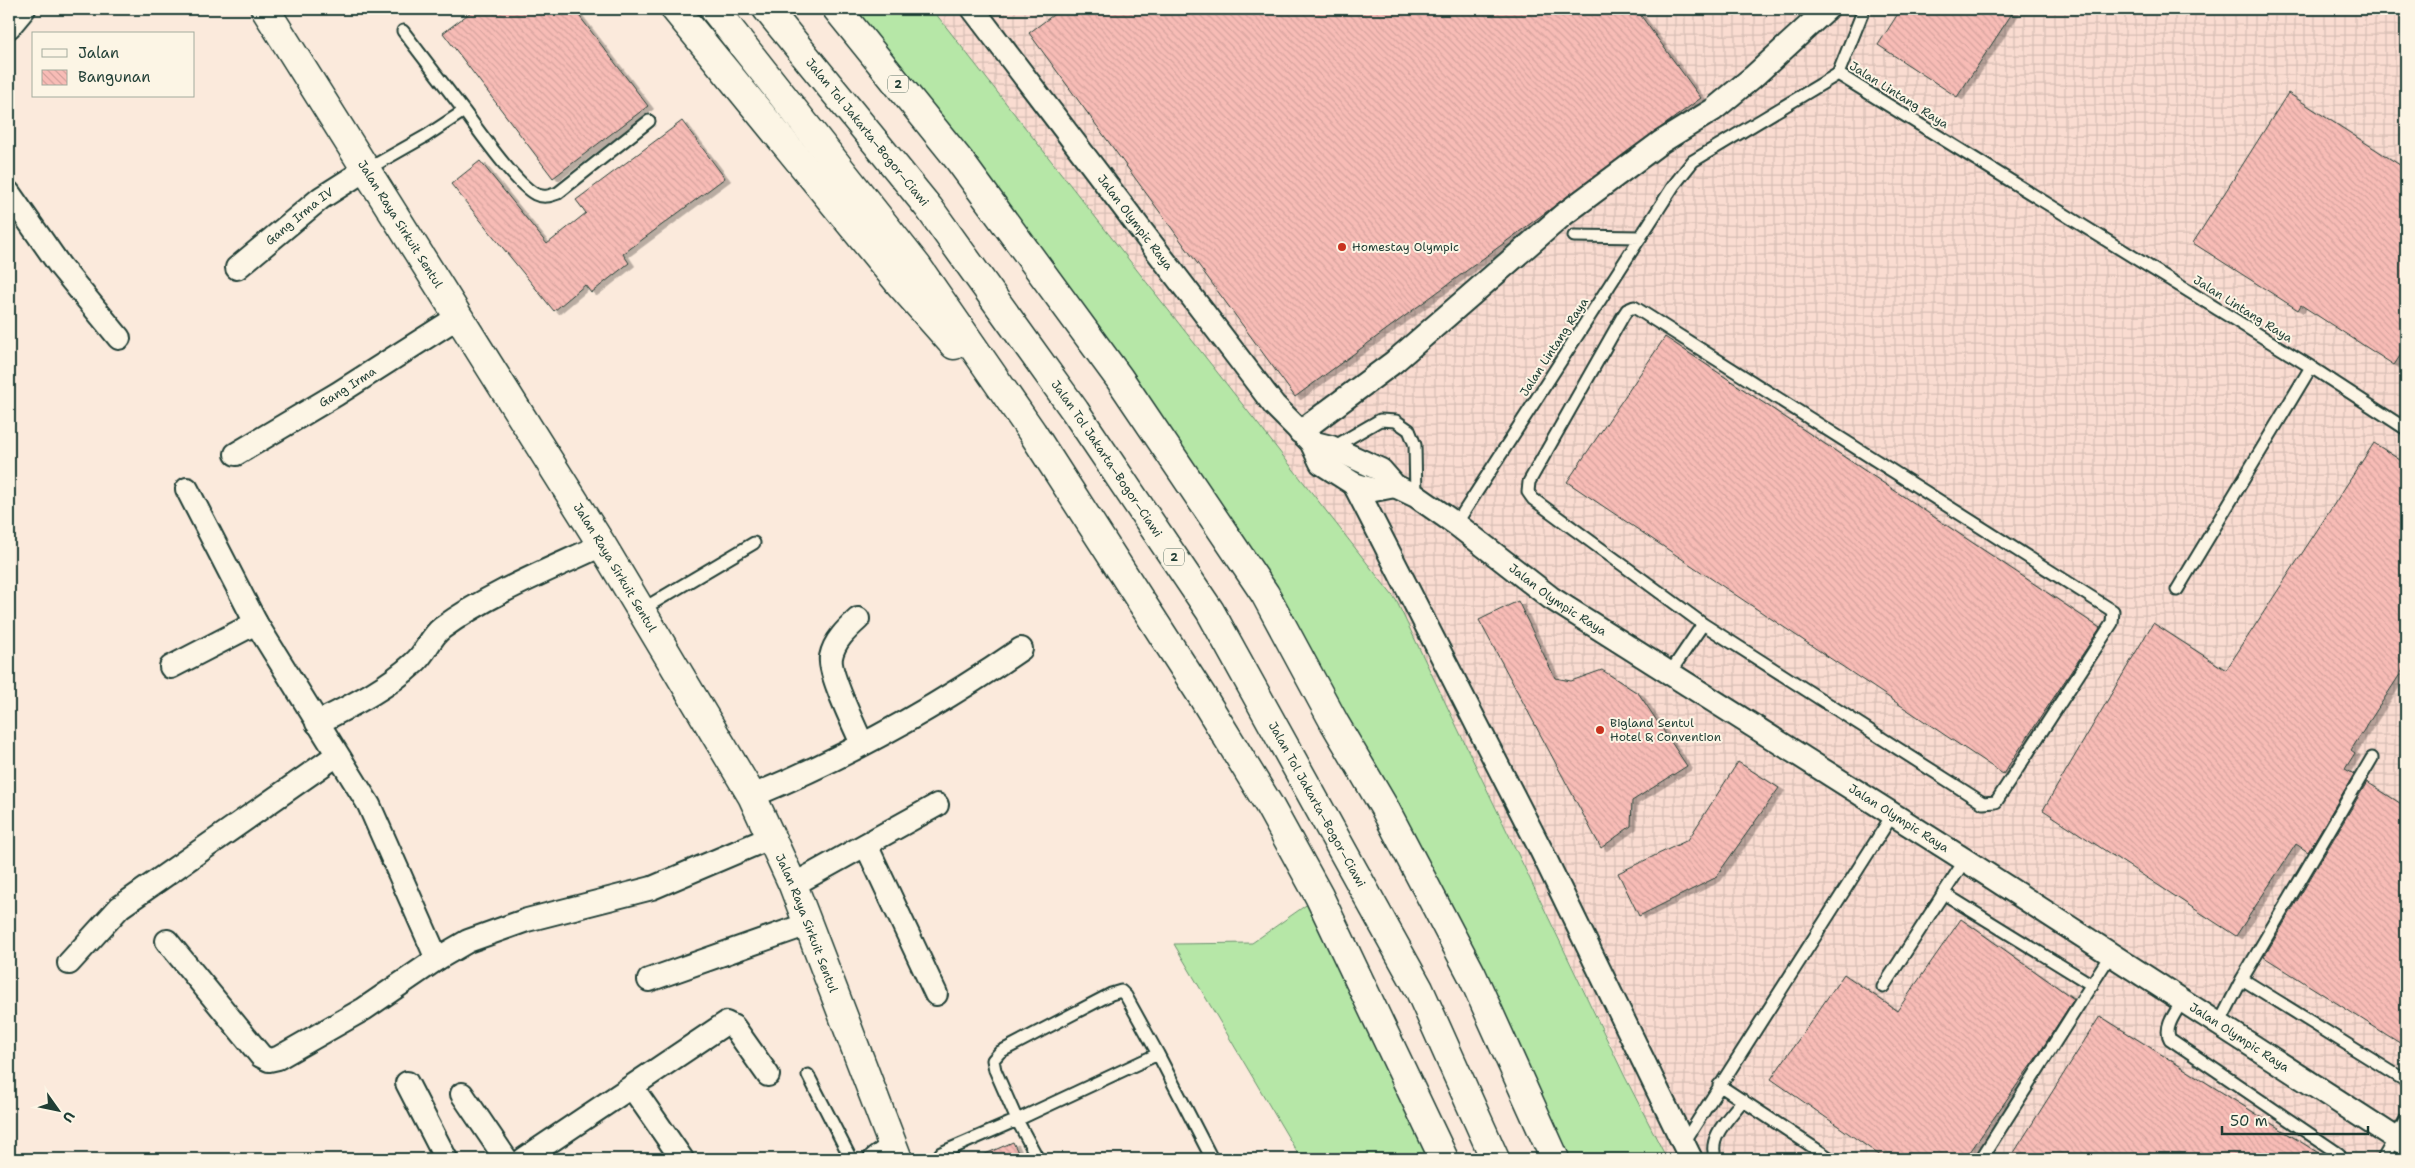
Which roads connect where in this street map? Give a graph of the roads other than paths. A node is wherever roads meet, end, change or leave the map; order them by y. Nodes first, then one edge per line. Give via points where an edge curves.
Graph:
1 (24, 9) edge
2 (266, 9) edge
3 (675, 9) edge
4 (714, 9) edge
5 (767, 9) edge
6 (837, 9) edge
7 (973, 9) edge
8 (1827, 9) edge
9 (1864, 9) edge
10 (9, 27) edge
11 (404, 31) dead end
12 (1838, 74) junction
13 (464, 111) junction
14 (649, 121) dead end
15 (365, 170) junction
16 (9, 193) edge
17 (1574, 236) dead end
18 (1641, 237) junction
19 (237, 268) dead end
20 (458, 317) junction
21 (119, 338) dead end
22 (2311, 367) junction
23 (2406, 429) edge
24 (1032, 432) junction
25 (1316, 446) junction
26 (236, 454) dead end
27 (1354, 484) junction
28 (1395, 486) junction
29 (187, 488) dead end
30 (1416, 496) junction
31 (1456, 524) junction
32 (754, 544) dead end
33 (602, 545) junction
34 (2177, 590) dead end
35 (640, 610) junction
36 (858, 619) dead end
37 (256, 623) junction
38 (1703, 624) junction
39 (1022, 649) dead end
40 (172, 668) dead end
41 (1669, 674) junction
42 (317, 723) junction
43 (862, 744) junction
44 (337, 755) junction
45 (2372, 758) dead end
46 (752, 796) junction
47 (937, 805) dead end
48 (1893, 814) junction
49 (772, 837) junction
50 (866, 845) junction
51 (1965, 860) junction
52 (794, 885) junction
53 (1944, 893) junction
54 (808, 924) junction
55 (167, 941) dead end
56 (2110, 954) junction
57 (436, 959) junction
58 (70, 963) dead end
59 (2242, 979) junction
60 (649, 980) dead end
61 (2092, 985) junction
62 (1883, 987) dead end
63 (936, 994) dead end
64 (2183, 1000) junction
65 (2219, 1024) junction
66 (1158, 1054) junction
67 (768, 1075) dead end
68 (808, 1075) dead end
69 (2406, 1081) edge
70 (407, 1083) dead end
71 (1719, 1085) junction
72 (632, 1087) junction
73 (462, 1094) dead end
74 (1744, 1100) junction
75 (2406, 1119) edge
76 (1017, 1120) junction
77 (2401, 1142) edge
78 (1687, 1151) edge
79 (2339, 1154) dead end
80 (888, 1155) edge
81 (446, 1159) edge
82 (506, 1159) edge
83 (524, 1159) edge
84 (682, 1159) edge
85 (851, 1159) edge
86 (937, 1159) edge
87 (1038, 1159) edge
88 (1212, 1159) edge
89 (1444, 1159) edge
90 (1495, 1159) edge
91 (1555, 1159) edge
92 (1716, 1159) edge
93 (1831, 1159) edge
94 (1981, 1159) edge
95 (2383, 1159) edge

1 - 10 street
2 - 15 main road, Jalan Raya Sirkuit Sentul
3 - 24 main road via 899,283
4 - 24 main road via 918,266
5 - 90 main road, Jalan Tol Jakarta–Bogor–Ciawi / 2 via 929,208 1075,410 1210,611 1419,989
6 - 91 main road, 2 via 959,160 1119,378 1265,594 1384,807 1472,974
7 - 25 street, Jalan Olympic Raya via 1268,397
8 - 25 street via 1719,105 1661,142 1563,215 1394,362
9 - 12 lane
11 - 13 lane
12 - 18 lane, Jalan Lintang Raya via 1693,161
12 - 22 lane, Jalan Lintang Raya
13 - 14 lane via 520,181 536,194 544,196 558,193
13 - 15 lane
15 - 19 street, Gang Irma IV via 321,198
15 - 20 main road, Jalan Raya Sirkuit Sentul
16 - 21 street via 60,266
17 - 18 lane
18 - 31 lane, Jalan Lintang Raya
20 - 26 street, Gang Irma
20 - 33 main road, Jalan Raya Sirkuit Sentul
22 - 23 lane, Jalan Lintang Raya
22 - 34 lane
24 - 89 main road via 1269,805 1319,896
25 - 27 street, Jalan Olympic Raya
25 - 28 street, Jalan Olympic Raya via 1381,470
25 - 30 lane via 1380,420 1396,421 1409,430 1415,445
27 - 28 street, Jalan Olympic Raya via 1374,490
27 - 78 street via 1542,852
28 - 30 street, Jalan Olympic Raya
29 - 37 street
30 - 31 street, Jalan Olympic Raya
31 - 41 street, Jalan Olympic Raya via 1551,598
32 - 35 lane
33 - 35 main road, Jalan Raya Sirkuit Sentul
33 - 42 street via 474,608 435,634 414,664 361,700
35 - 46 main road, Jalan Raya Sirkuit Sentul
36 - 43 street via 843,632 831,657 832,671
37 - 40 street
37 - 42 street
38 - 38 lane via 1983,803 1996,802 2002,796 2114,617 2113,611 1634,307 1623,316 1529,482 1528,492
38 - 41 lane
39 - 43 street via 928,710
41 - 48 street, Jalan Olympic Raya
42 - 44 street
43 - 46 street via 793,780
44 - 57 street via 369,804
44 - 58 street via 120,907
45 - 59 lane
46 - 49 main road, Jalan Raya Sirkuit Sentul
47 - 50 street
48 - 51 street, Jalan Olympic Raya
48 - 71 lane
49 - 52 main road, Jalan Raya Sirkuit Sentul
49 - 57 street via 652,888 527,920 468,941
50 - 52 street
50 - 63 street
51 - 53 lane
51 - 56 street, Jalan Olympic Raya
52 - 54 main road, Jalan Raya Sirkuit Sentul
53 - 61 lane
53 - 62 lane
54 - 60 street
54 - 80 main road, Jalan Raya Sirkuit Sentul
55 - 57 street via 260,1056 269,1060 364,1009
56 - 61 lane
56 - 64 street, Jalan Olympic Raya
59 - 65 lane
59 - 69 lane
61 - 94 lane
64 - 65 street, Jalan Olympic Raya
64 - 79 lane via 2168,1028 2170,1039
65 - 77 street, Jalan Olympic Raya
66 - 76 lane
66 - 76 lane via 1126,996 1120,992 1111,994 1000,1052 994,1060 995,1070
66 - 88 lane
67 - 72 street via 734,1027 726,1023
68 - 85 lane
70 - 81 street
71 - 74 lane
71 - 78 lane
72 - 83 street
72 - 84 street
73 - 82 street
74 - 92 lane via 1717,1135 1713,1153
74 - 93 lane
75 - 77 lane
76 - 86 lane via 942,1153
76 - 87 lane
77 - 95 lane

